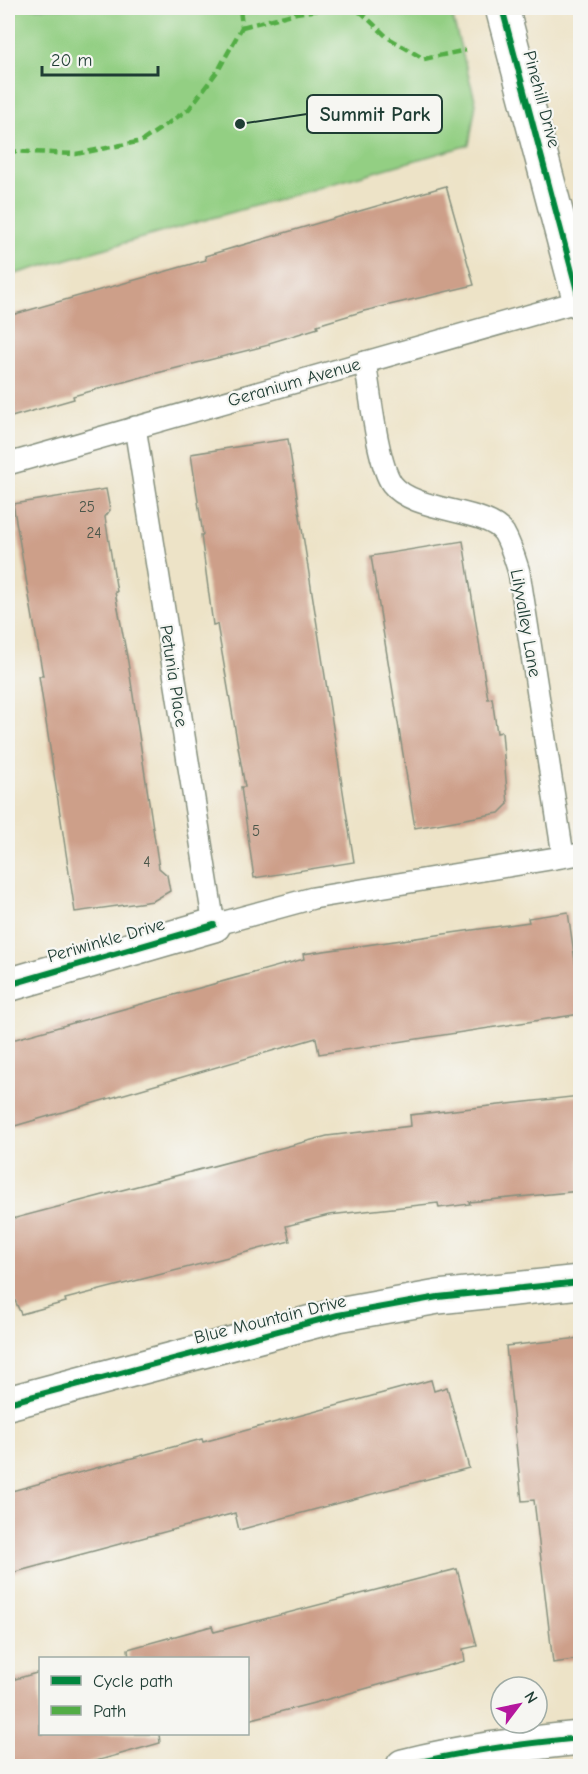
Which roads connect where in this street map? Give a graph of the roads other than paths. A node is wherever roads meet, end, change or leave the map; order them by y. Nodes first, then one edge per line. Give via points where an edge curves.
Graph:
1 (502, 8) edge
2 (580, 301) edge
3 (365, 362) junction
4 (135, 427) junction
5 (8, 464) edge
6 (572, 855) edge
7 (214, 924) junction
8 (8, 985) edge
9 (580, 1282) edge
10 (8, 1403) edge
11 (580, 1738) edge
12 (403, 1767) edge

1 - 2 street, Pinehill Drive
2 - 3 lane, Geranium Avenue
3 - 4 lane, Geranium Avenue
3 - 6 lane, Lilyvalley Lane via 381,458 396,489 410,498 491,523 503,531 509,543 519,572
4 - 5 lane, Geranium Avenue
4 - 7 lane, Petunia Place
6 - 7 lane, Periwinkle Drive via 313,898
7 - 8 street, Periwinkle Drive
9 - 10 street, Blue Mountain Drive via 438,1297 338,1315
11 - 12 street via 487,1748

